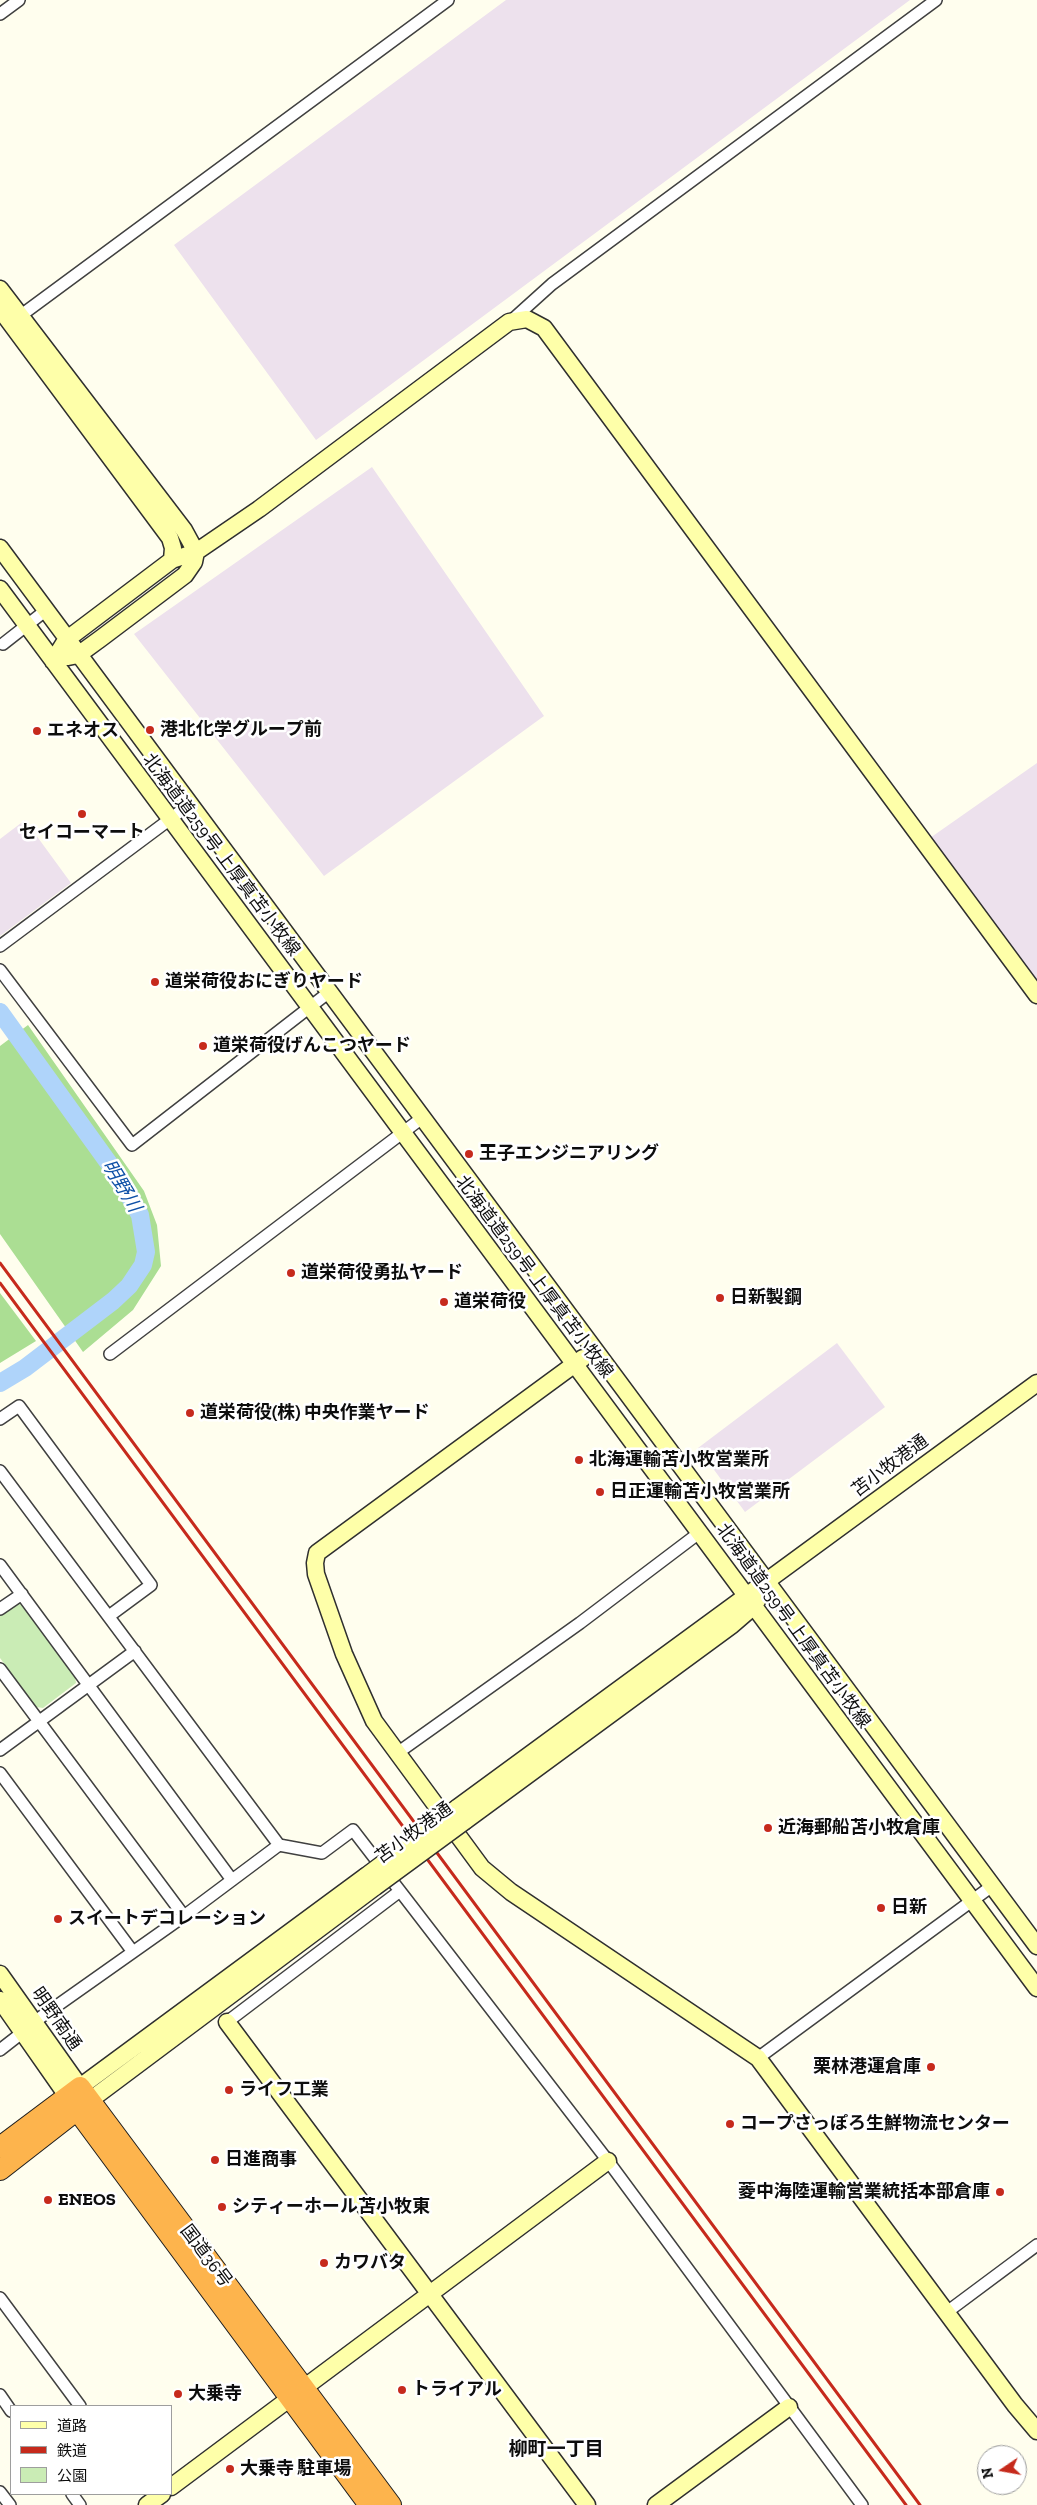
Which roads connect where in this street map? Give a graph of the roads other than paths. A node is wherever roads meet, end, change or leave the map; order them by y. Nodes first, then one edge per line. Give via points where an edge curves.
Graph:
1 (19, 0) edge
2 (448, 0) edge
3 (936, 0) edge
4 (0, 14) edge
5 (0, 289) edge
6 (0, 309) edge
7 (15, 320) junction
8 (509, 322) junction
9 (0, 548) edge
10 (196, 552) junction
11 (172, 560) junction
12 (0, 589) edge
13 (45, 611) junction
14 (26, 625) junction
15 (66, 640) junction
16 (1, 643) edge
17 (78, 655) junction
18 (53, 661) junction
19 (189, 805) junction
20 (170, 820) junction
21 (0, 946) edge
22 (0, 970) edge
23 (328, 992) junction
24 (1037, 995) edge
25 (309, 1007) junction
26 (422, 1118) junction
27 (402, 1133) junction
28 (594, 1350) junction
29 (110, 1354) dead end
30 (575, 1365) junction
31 (1037, 1383) edge
32 (0, 1419) edge
33 (0, 1471) edge
34 (699, 1533) junction
35 (0, 1564) edge
36 (768, 1582) junction
37 (22, 1594) junction
38 (749, 1601) junction
39 (0, 1609) edge
40 (109, 1616) junction
41 (135, 1651) junction
42 (0, 1669) edge
43 (89, 1685) junction
44 (39, 1722) junction
45 (0, 1750) edge
46 (396, 1754) junction
47 (0, 1773) edge
48 (279, 1845) junction
49 (232, 1880) junction
50 (992, 1886) junction
51 (400, 1891) junction
52 (972, 1901) junction
53 (184, 1916) junction
54 (1037, 1946) edge
55 (133, 1952) junction
56 (0, 1974) edge
57 (1037, 1988) edge
58 (0, 2000) edge
59 (227, 2022) joint
60 (28, 2027) junction
61 (0, 2050) edge
62 (758, 2058) junction
63 (79, 2098) junction
64 (0, 2147) edge
65 (608, 2161) junction
66 (0, 2170) edge
67 (1037, 2245) edge
68 (432, 2294) junction
69 (0, 2298) edge
70 (947, 2312) junction
71 (297, 2393) junction
72 (0, 2395) edge
73 (79, 2405) edge
74 (789, 2407) junction
75 (10, 2410) edge
76 (1037, 2431) edge
77 (172, 2486) edge
78 (0, 2492) edge
79 (10, 2505) edge
80 (369, 2505) edge
81 (391, 2505) edge
82 (587, 2505) edge
83 (656, 2505) edge
84 (862, 2505) edge

1 - 4 street
2 - 7 street
3 - 8 street via 552,284
5 - 7 street
6 - 7 street
7 - 10 street via 184,530
7 - 11 street via 170,538
8 - 10 street via 259,509
8 - 24 street via 527,319 544,328
9 - 13 street, 北海道道259号 上厚真苫小牧線
10 - 11 street
10 - 17 street via 194,562 185,575
11 - 15 street
12 - 14 street, 北海道道259号 上厚真苫小牧線
13 - 14 street
13 - 15 street, 北海道道259号 上厚真苫小牧線
14 - 16 street
14 - 18 street, 北海道道259号 上厚真苫小牧線
15 - 17 street, 北海道道259号 上厚真苫小牧線
15 - 18 street
17 - 18 street
17 - 19 street, 北海道道259号 上厚真苫小牧線
18 - 20 street, 北海道道259号 上厚真苫小牧線
19 - 20 street
19 - 23 street, 北海道道259号 上厚真苫小牧線
20 - 21 street
20 - 25 street, 北海道道259号 上厚真苫小牧線
22 - 25 street via 132,1145
23 - 25 street
23 - 26 street, 北海道道259号 上厚真苫小牧線
25 - 27 street, 北海道道259号 上厚真苫小牧線
26 - 27 street
26 - 28 street, 北海道道259号 上厚真苫小牧線
27 - 29 street
27 - 30 street, 北海道道259号 上厚真苫小牧線
28 - 30 street
28 - 36 street, 北海道道259号 上厚真苫小牧線
30 - 34 street, 北海道道259号 上厚真苫小牧線
30 - 46 street via 317,1552 316,1574 344,1654 374,1721
31 - 36 street, 苫小牧港通
32 - 40 street via 19,1406 151,1585
33 - 40 street
34 - 38 street, 北海道道259号 上厚真苫小牧線
34 - 46 street via 580,1623
35 - 37 street
36 - 38 street, 苫小牧港通
36 - 50 street, 北海道道259号 上厚真苫小牧線
37 - 39 street
37 - 43 street
38 - 52 street, 北海道道259号 上厚真苫小牧線
38 - 63 street, 苫小牧港通, bridge
40 - 41 street
41 - 43 street
41 - 48 street
42 - 44 street
43 - 44 street
43 - 49 street
44 - 45 street
44 - 53 street
46 - 62 street via 461,1841 489,1874 510,1892
47 - 55 street
48 - 49 street
48 - 51 street via 322,1853 353,1830
49 - 53 street
50 - 52 street
50 - 54 street, 北海道道259号 上厚真苫小牧線
51 - 59 street
51 - 65 street
52 - 57 street, 北海道道259号 上厚真苫小牧線
52 - 62 street
53 - 55 street
55 - 60 street
56 - 60 street, 明野南通
58 - 60 street, 明野南通
59 - 68 street
60 - 61 street
60 - 63 street, 明野南通
62 - 70 street
63 - 64 highway
63 - 66 highway
63 - 71 highway, 国道36号
65 - 68 street
65 - 74 street
67 - 70 street
68 - 71 street
68 - 82 street
69 - 73 street
70 - 76 street
71 - 77 street
71 - 80 highway, 国道36号
71 - 81 highway, 国道36号
72 - 75 street
74 - 83 street
74 - 84 street
78 - 79 street

